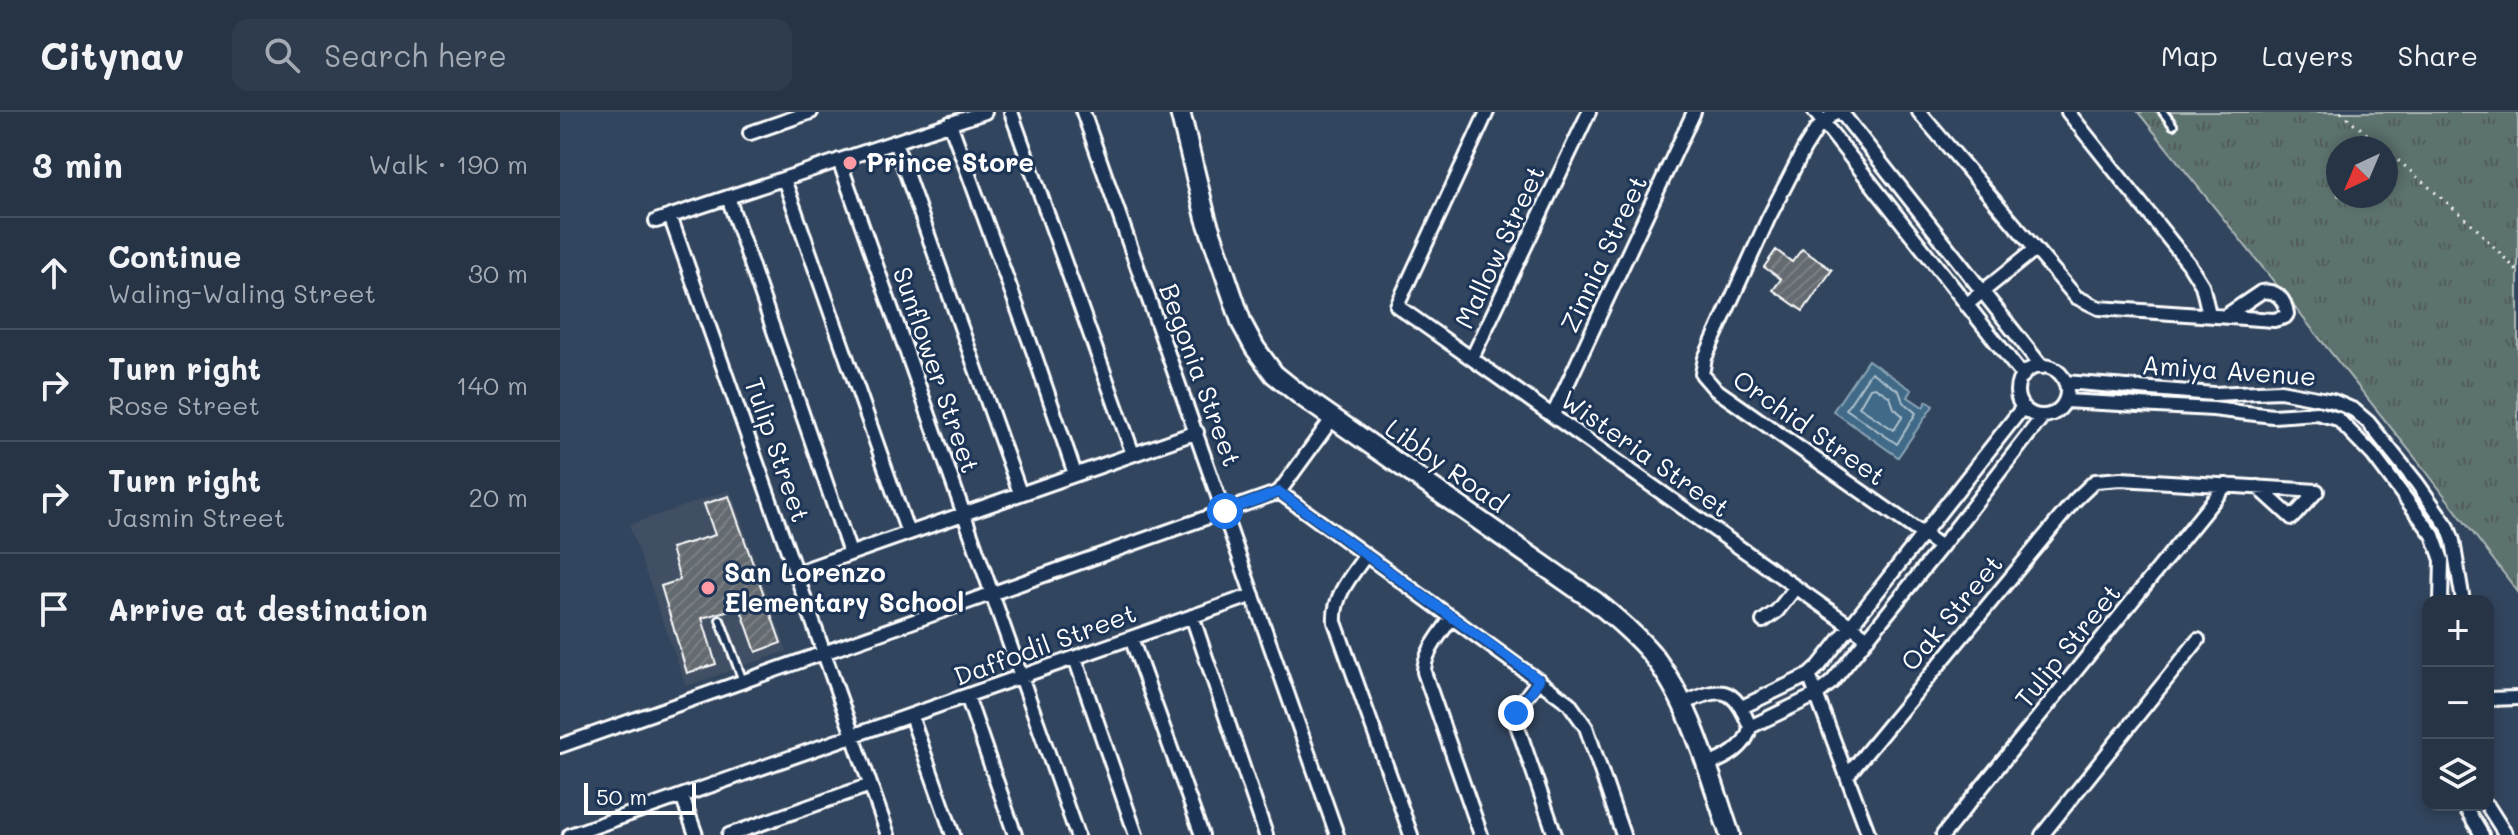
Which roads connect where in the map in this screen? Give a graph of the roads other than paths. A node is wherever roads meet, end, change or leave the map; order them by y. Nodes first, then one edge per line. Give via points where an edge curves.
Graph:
1 (811, 112) edge
2 (985, 112) edge
3 (1011, 112) edge
4 (1083, 112) edge
5 (1180, 112) edge
6 (1487, 112) edge
7 (1589, 112) edge
8 (1694, 112) edge
9 (1838, 112) edge
10 (1919, 112) edge
11 (2068, 112) edge
12 (2163, 112) edge
13 (1818, 118) edge
14 (950, 123) junction
15 (2173, 125) dead end
16 (750, 133) dead end
17 (895, 142) junction
18 (839, 160) junction
19 (784, 179) junction
20 (728, 197) junction
21 (670, 216) junction
22 (656, 221) dead end
23 (2034, 250) junction
24 (1983, 291) junction
25 (1966, 305) junction
26 (2209, 314) junction
27 (2227, 315) dead end
28 (1472, 358) junction
29 (2042, 367) junction
30 (2023, 376) junction
31 (2065, 382) junction
32 (2225, 394) junction
33 (2065, 401) junction
34 (2345, 406) junction
35 (2023, 407) junction
36 (2224, 410) junction
37 (1553, 415) junction
38 (2043, 416) junction
39 (1332, 419) junction
40 (2338, 419) junction
41 (1197, 432) junction
42 (1133, 454) junction
43 (1075, 474) junction
44 (2226, 485) junction
45 (2258, 487) dead end
46 (1279, 492) junction
47 (1020, 493) junction
48 (1225, 511) junction
49 (963, 513) junction
50 (908, 533) junction
51 (1924, 535) junction
52 (1941, 547) junction
53 (850, 553) junction
54 (1366, 555) junction
55 (2458, 570) junction
56 (2443, 571) junction
57 (795, 573) junction
58 (1796, 587) junction
59 (992, 594) junction
60 (1253, 595) junction
61 (2441, 595) edge
62 (2462, 595) edge
63 (1192, 616) junction
64 (1452, 617) junction
65 (720, 620) dead end
66 (1763, 621) dead end
67 (1851, 627) junction
68 (1131, 638) junction
69 (1868, 638) junction
70 (2198, 640) dead end
71 (823, 653) junction
72 (1075, 658) junction
73 (1809, 675) junction
74 (1021, 677) junction
75 (1539, 680) junction
76 (743, 681) junction
77 (1816, 695) junction
78 (967, 696) junction
79 (2518, 698) edge
80 (2494, 699) edge
81 (1682, 704) junction
82 (1742, 707) junction
83 (911, 716) junction
84 (1750, 727) junction
85 (853, 737) junction
86 (560, 746) edge
87 (1706, 766) junction
88 (1847, 776) junction
89 (870, 785) junction
90 (682, 796) junction
91 (2468, 811) edge
92 (2491, 811) edge
93 (884, 834) edge
94 (570, 835) edge
95 (696, 835) edge
96 (729, 835) edge
97 (953, 835) edge
98 (1015, 835) edge
99 (1077, 835) edge
100 (1136, 835) edge
101 (1202, 835) edge
102 (1266, 835) edge
103 (1337, 835) edge
104 (1411, 835) edge
105 (1481, 835) edge
106 (1555, 835) edge
107 (1623, 835) edge
108 (1730, 835) edge
109 (1869, 835) edge
110 (1943, 835) edge
111 (2042, 835) edge
112 (2482, 835) edge
113 (2506, 835) edge

1 - 16 street
2 - 14 street
3 - 42 street
4 - 41 street, Begonia Street
5 - 39 main road, Libby Road via 1206,218 1242,324 1274,374
6 - 28 street, Wisteria Street via 1397,306
7 - 28 street, Mallow Street
8 - 37 street, Zinnia Street
9 - 13 street, Orchid Street
9 - 24 street
10 - 23 street
11 - 26 street via 2189,264 2202,285
12 - 15 lane
13 - 25 street
13 - 51 street, Orchid Street via 1696,376
14 - 17 street
14 - 43 street
17 - 18 street
17 - 47 street
18 - 19 street
18 - 49 street, Sunflower Street
19 - 20 street
19 - 50 street
20 - 21 street
20 - 53 street
21 - 22 street
21 - 57 street, Tulip Street
23 - 24 street
23 - 26 street via 2076,297 2099,308
24 - 25 street
24 - 29 street
25 - 30 street
26 - 27 street
28 - 37 street, Wisteria Street
29 - 30 street
29 - 31 street via 2054,369
30 - 35 street via 2018,394
31 - 32 street, Amiya Avenue
31 - 33 street
32 - 34 street, Amiya Avenue via 2280,391
32 - 36 street
33 - 36 street, Amiya Avenue
33 - 38 street via 2056,412
34 - 40 street
34 - 55 street, Amiya Avenue via 2375,430 2439,512 2453,541
35 - 38 street
35 - 51 street
36 - 40 street, Amiya Avenue via 2273,416 2317,413
37 - 58 street, Wisteria Street
38 - 52 street
39 - 46 street
39 - 81 main road, Libby Road via 1627,627
40 - 56 street, Amiya Avenue via 2424,521 2438,546
41 - 42 street
41 - 48 street, Begonia Street
42 - 43 street
43 - 47 street
44 - 45 street
44 - 88 street, Oak Street via 2095,481
44 - 110 street, Tulip Street
46 - 48 street
46 - 54 street
47 - 49 street
48 - 59 street
48 - 60 street, Begonia Street
49 - 50 street
49 - 59 street, Sunflower Street
50 - 53 street
51 - 52 street, Orchid Street
51 - 67 street
52 - 69 street
53 - 57 street
54 - 64 street
54 - 104 street via 1339,595 1335,622
55 - 56 street
55 - 62 street, Amiya Avenue
56 - 61 street, Amiya Avenue
57 - 71 street, Tulip Street
58 - 66 street
58 - 67 street, Wisteria Street
59 - 71 street
59 - 74 street, Sunflower Street
60 - 63 street, Daffodil Street
60 - 103 street, Begonia Street
63 - 68 street, Daffodil Street
63 - 102 street
64 - 75 street
64 - 105 street via 1429,652 1424,672
65 - 76 lane
67 - 69 street, Wisteria Street
67 - 73 street
68 - 72 street, Daffodil Street
68 - 101 street
69 - 77 street
70 - 111 street
71 - 76 street
71 - 85 street, Tulip Street
72 - 74 street, Daffodil Street
72 - 100 street
73 - 77 street
73 - 82 street
74 - 78 street, Daffodil Street
74 - 99 street, Sunflower Street
75 - 106 street via 1515,719
75 - 107 street via 1569,703 1586,727
76 - 86 street
77 - 84 street
77 - 88 street
78 - 83 street, Daffodil Street
78 - 98 street
79 - 80 street
81 - 82 street via 1715,691 1731,695
81 - 87 main road, Libby Road
82 - 84 street
83 - 85 street, Daffodil Street
83 - 97 street
84 - 87 street via 1734,752
85 - 89 street, Tulip Street
85 - 90 street, Daffodil Street
87 - 108 main road, Libby Road
88 - 109 street
89 - 93 street, Tulip Street
89 - 96 street
90 - 94 street, Daffodil Street
90 - 95 street
91 - 112 street
92 - 113 street

